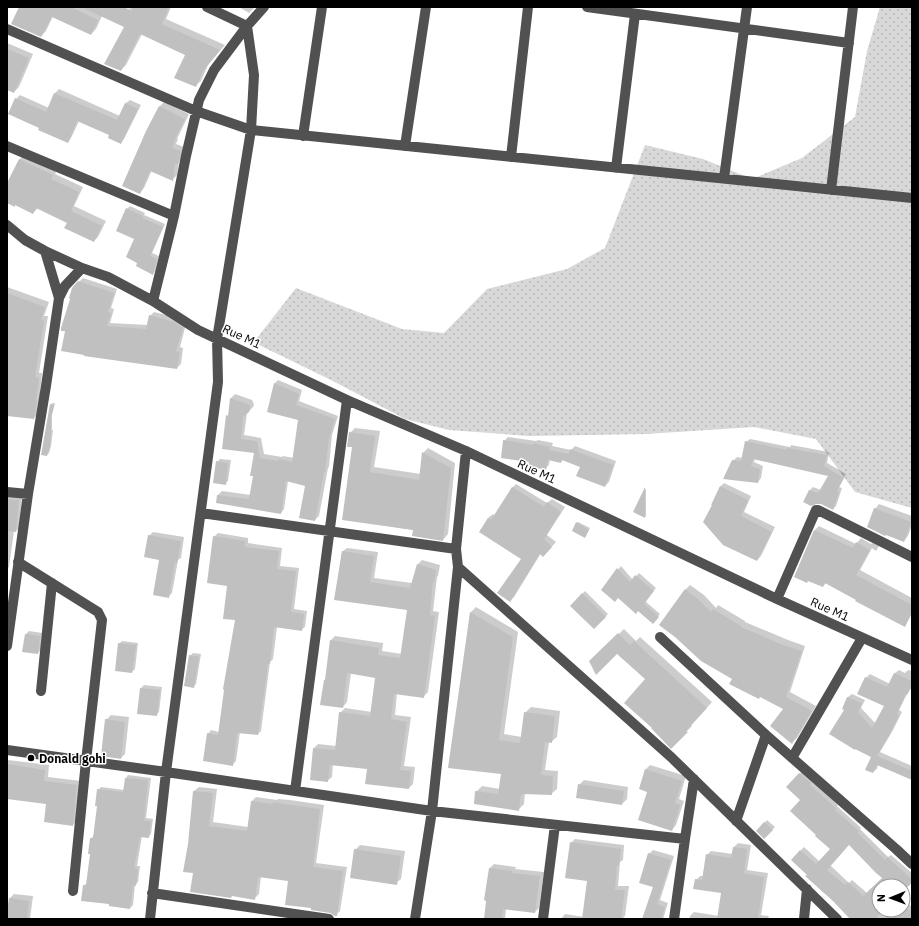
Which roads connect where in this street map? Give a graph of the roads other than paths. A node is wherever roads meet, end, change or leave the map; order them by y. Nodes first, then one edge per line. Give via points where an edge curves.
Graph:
1 (207, 7) edge
2 (264, 7) edge
3 (322, 7) edge
4 (426, 7) edge
5 (528, 7) edge
6 (587, 7) edge
7 (747, 7) edge
8 (853, 7) edge
9 (635, 14) junction
10 (247, 26) junction
11 (7, 29) edge
12 (744, 29) junction
13 (849, 43) junction
14 (196, 111) junction
15 (251, 130) junction
16 (304, 136) junction
17 (7, 146) edge
18 (405, 146) junction
19 (512, 157) junction
20 (616, 168) junction
21 (724, 178) junction
22 (831, 190) junction
23 (912, 198) edge
24 (174, 216) junction
25 (7, 225) edge
26 (45, 251) junction
27 (82, 268) junction
28 (59, 298) junction
29 (153, 301) junction
30 (217, 339) junction
31 (347, 400) junction
32 (466, 451) junction
33 (7, 492) edge
34 (28, 494) junction
35 (201, 513) junction
36 (330, 531) junction
37 (456, 549) junction
38 (912, 557) edge
39 (18, 562) junction
40 (458, 567) junction
41 (52, 583) junction
42 (777, 599) junction
43 (9, 615) edge
44 (660, 637) dead end
45 (862, 638) junction
46 (7, 646) edge
47 (912, 660) edge
48 (41, 691) dead end
49 (766, 735) junction
50 (7, 750) edge
51 (792, 758) junction
52 (86, 761) junction
53 (166, 772) junction
54 (694, 779) junction
55 (295, 791) junction
56 (432, 811) junction
57 (736, 821) junction
58 (556, 825) junction
59 (684, 838) junction
60 (912, 864) edge
61 (807, 890) junction
62 (73, 891) dead end
63 (152, 893) junction
64 (150, 919) edge
65 (329, 919) edge
66 (416, 919) edge
67 (543, 919) edge
68 (674, 919) edge
69 (804, 919) edge
70 (837, 919) edge

1 - 10 street
2 - 10 street
3 - 16 street
4 - 18 street
5 - 19 street
6 - 9 street
7 - 12 street
8 - 13 street
9 - 12 street
9 - 20 street
10 - 14 street via 214,70
10 - 15 street via 254,75
11 - 14 street
12 - 13 street
12 - 21 street
13 - 22 street
14 - 15 street
14 - 24 street
15 - 16 street
15 - 30 street
16 - 18 street
17 - 24 street
18 - 19 street
19 - 20 street
20 - 21 street
21 - 22 street
22 - 23 street
24 - 29 street
25 - 26 street, Rue M1 via 25,240
26 - 27 street, Rue M1
26 - 28 street
27 - 28 street via 65,286
27 - 29 street, Rue M1 via 108,277
28 - 34 street
29 - 30 street, Rue M1
30 - 31 street, Rue M1
30 - 35 street via 218,382
31 - 32 street, Rue M1
31 - 36 street
32 - 37 street
32 - 42 street, Rue M1
33 - 34 street
34 - 39 street
35 - 36 street
35 - 53 street
36 - 37 street
36 - 55 street
37 - 40 street
38 - 42 street via 816,510
39 - 41 street
39 - 43 street
40 - 54 street
40 - 56 street
41 - 48 street
41 - 52 street via 98,612 102,620
42 - 45 street, Rue M1
43 - 46 street
44 - 49 street
45 - 47 street, Rue M1
45 - 51 street
49 - 51 street
49 - 57 street
50 - 52 street
51 - 60 street
52 - 53 street
52 - 62 street
53 - 55 street
53 - 63 street
54 - 57 street
54 - 59 street
55 - 56 street
56 - 58 street
56 - 66 street
57 - 61 street
58 - 59 street
58 - 67 street
59 - 68 street
61 - 69 street
61 - 70 street
63 - 64 street
63 - 65 street

